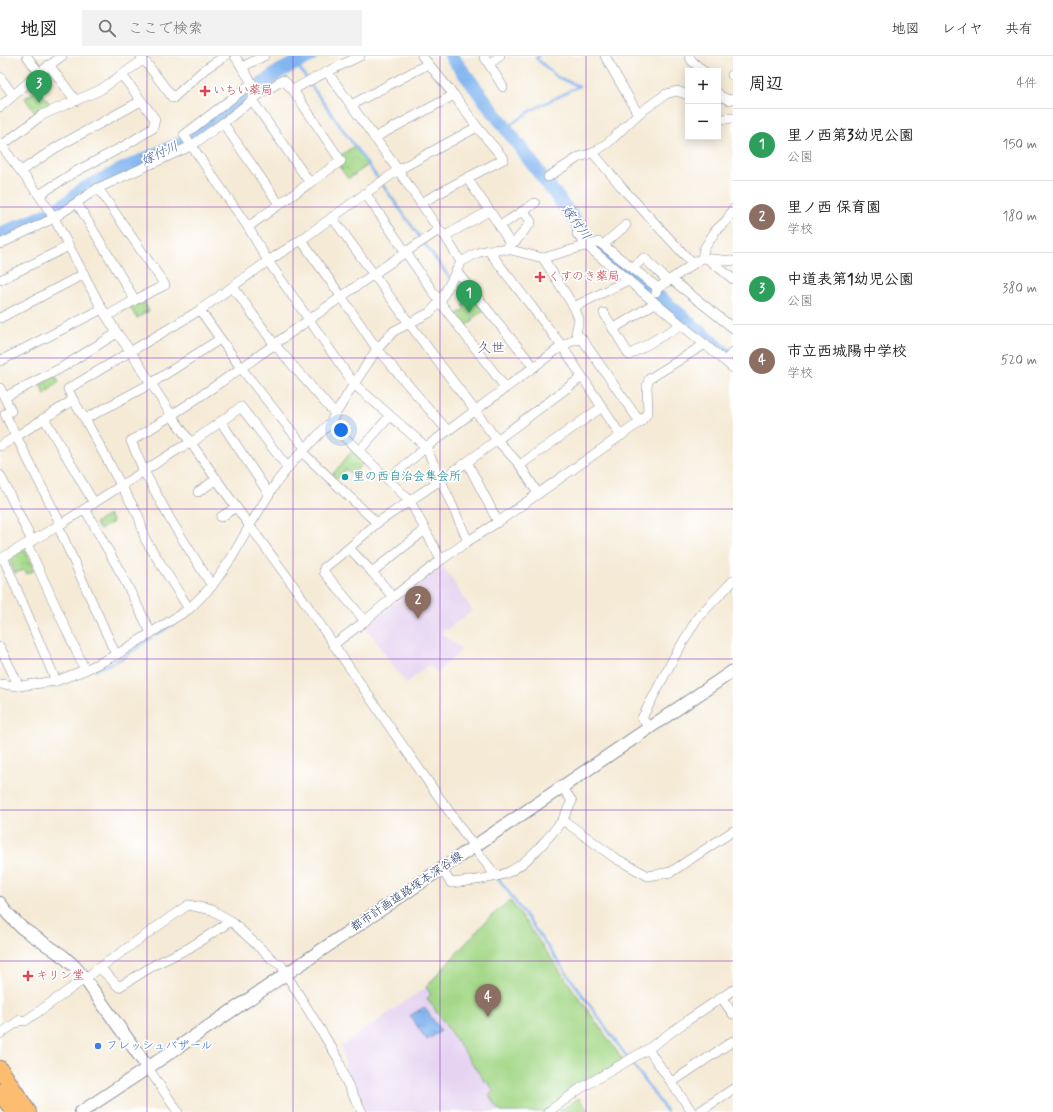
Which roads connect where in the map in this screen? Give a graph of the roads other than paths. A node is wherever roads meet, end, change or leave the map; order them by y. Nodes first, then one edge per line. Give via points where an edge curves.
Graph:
1 (27, 56) edge
2 (62, 56) edge
3 (224, 56) edge
4 (235, 56) edge
5 (264, 56) edge
6 (360, 56) edge
7 (422, 56) edge
8 (500, 56) edge
9 (606, 56) edge
10 (689, 56) edge
11 (142, 58) edge
12 (486, 60) edge
13 (428, 64) junction
14 (49, 65) junction
15 (242, 67) junction
16 (700, 68) edge
17 (328, 72) junction
18 (39, 73) junction
19 (122, 75) junction
20 (0, 77) edge
21 (252, 83) junction
22 (503, 87) dead end
23 (293, 90) junction
24 (260, 94) junction
25 (685, 94) edge
26 (13, 95) junction
27 (454, 95) junction
28 (721, 96) edge
29 (733, 99) edge
30 (252, 100) junction
31 (76, 101) junction
32 (142, 101) junction
33 (351, 106) junction
34 (0, 107) edge
35 (638, 114) junction
36 (721, 118) edge
37 (733, 118) edge
38 (223, 123) junction
39 (477, 127) junction
40 (374, 138) junction
41 (1, 145) edge
42 (191, 146) junction
43 (593, 152) junction
44 (398, 170) junction
45 (21, 171) junction
46 (548, 177) dead end
47 (467, 178) junction
48 (310, 183) junction
49 (98, 188) junction
50 (365, 193) junction
51 (39, 195) junction
52 (77, 202) junction
53 (421, 203) junction
54 (535, 203) dead end
55 (279, 204) junction
56 (733, 209) edge
57 (489, 211) junction
58 (524, 211) junction
59 (53, 217) junction
60 (332, 217) junction
61 (626, 225) dead end
62 (500, 226) junction
63 (248, 227) junction
64 (580, 232) dead end
65 (442, 233) junction
66 (301, 240) junction
67 (601, 243) junction
68 (0, 244) edge
69 (586, 245) junction
70 (69, 246) junction
71 (508, 246) junction
72 (488, 250) junction
73 (406, 251) junction
74 (543, 258) junction
75 (705, 259) junction
76 (268, 262) junction
77 (461, 262) junction
78 (733, 262) edge
79 (693, 264) junction
80 (632, 268) junction
81 (456, 272) junction
82 (84, 274) junction
83 (373, 274) junction
84 (733, 279) edge
85 (0, 280) edge
86 (628, 280) junction
87 (670, 280) junction
88 (233, 287) junction
89 (658, 288) junction
90 (341, 296) junction
91 (135, 300) junction
92 (653, 301) junction
93 (440, 302) junction
94 (574, 307) junction
95 (200, 310) junction
96 (105, 313) junction
97 (604, 313) dead end
98 (0, 318) edge
99 (308, 320) junction
100 (409, 323) junction
101 (681, 325) junction
102 (733, 328) edge
103 (613, 330) junction
104 (118, 333) junction
105 (220, 339) junction
106 (582, 339) junction
107 (705, 344) junction
108 (275, 345) junction
109 (562, 346) junction
110 (377, 349) junction
111 (131, 352) junction
112 (733, 352) edge
113 (0, 361) edge
114 (724, 361) junction
115 (534, 367) junction
116 (241, 368) junction
117 (733, 368) edge
118 (582, 377) junction
119 (152, 383) junction
120 (354, 384) junction
121 (505, 387) junction
122 (0, 388) edge
123 (5, 398) junction
124 (73, 400) junction
125 (602, 407) junction
126 (475, 411) junction
127 (335, 414) junction
128 (172, 416) junction
129 (390, 416) junction
130 (44, 418) junction
131 (85, 419) junction
132 (221, 422) junction
133 (640, 422) junction
134 (330, 423) junction
135 (447, 430) junction
136 (17, 436) junction
137 (621, 436) junction
138 (497, 440) junction
139 (191, 443) junction
140 (0, 446) edge
141 (426, 447) junction
142 (303, 450) junction
143 (359, 451) junction
144 (467, 462) junction
145 (520, 465) junction
146 (288, 468) junction
147 (144, 471) junction
148 (0, 475) edge
149 (217, 479) junction
150 (388, 480) junction
151 (441, 480) junction
152 (121, 485) junction
153 (198, 492) dead end
154 (269, 494) junction
155 (538, 494) junction
156 (410, 501) junction
157 (94, 503) junction
158 (236, 507) junction
159 (85, 509) junction
160 (221, 517) dead end
161 (498, 522) junction
162 (377, 523) junction
163 (250, 525) junction
164 (58, 526) junction
165 (425, 530) junction
166 (468, 541) junction
167 (30, 542) junction
168 (349, 548) junction
169 (1, 558) edge
170 (441, 560) junction
171 (372, 572) junction
172 (733, 580) edge
173 (212, 586) junction
174 (393, 597) junction
175 (189, 609) junction
176 (365, 621) junction
177 (151, 633) junction
178 (333, 645) junction
179 (0, 647) edge
180 (116, 655) junction
181 (85, 670) junction
182 (733, 671) edge
183 (56, 681) junction
184 (0, 684) edge
185 (19, 686) junction
186 (649, 728) junction
187 (562, 787) junction
188 (562, 821) junction
189 (733, 831) edge
190 (474, 847) junction
191 (441, 869) junction
192 (496, 876) junction
193 (0, 903) edge
194 (231, 921) junction
195 (98, 969) junction
196 (286, 974) junction
197 (85, 979) junction
198 (733, 990) edge
199 (721, 997) junction
200 (733, 1014) edge
201 (25, 1021) junction
202 (0, 1034) edge
203 (0, 1039) edge
204 (733, 1040) edge
205 (648, 1048) junction
206 (148, 1068) junction
207 (0, 1069) edge
208 (672, 1082) junction
209 (733, 1089) edge
210 (0, 1092) edge
211 (14, 1112) edge
212 (28, 1112) edge
213 (81, 1112) edge
214 (178, 1112) edge
215 (362, 1112) edge
216 (548, 1112) edge
217 (692, 1112) edge
218 (699, 1112) edge

1 - 18 street
2 - 14 street
3 - 11 street via 204,69 173,98
4 - 15 street
5 - 15 street
6 - 17 street
7 - 13 street
8 - 12 street
9 - 35 street
10 - 16 street
11 - 19 street
12 - 22 street
13 - 27 street
13 - 33 street
14 - 18 street
14 - 31 street
15 - 21 street
17 - 23 street
17 - 33 street
18 - 26 street
19 - 31 street via 100,90
19 - 32 street
20 - 26 street
21 - 24 street
21 - 42 street via 184,135
23 - 24 street via 283,80
23 - 48 street via 341,161
24 - 30 street
25 - 35 street via 678,91 666,94
26 - 34 street
27 - 39 street
27 - 40 street
28 - 29 street
30 - 38 street
30 - 48 street
31 - 41 street via 42,115
32 - 45 street via 57,147
32 - 51 street via 155,119 152,128
33 - 40 street
35 - 43 street via 610,142
36 - 37 street
38 - 42 street
38 - 55 street
39 - 44 street
39 - 47 street via 504,159
40 - 44 street
41 - 45 street
42 - 49 street
42 - 63 street
43 - 46 street via 579,157
43 - 79 street via 625,191
44 - 50 street
44 - 53 street
45 - 51 street
47 - 53 street
47 - 57 street
48 - 55 street
49 - 52 street
49 - 91 street via 165,285
50 - 60 street
50 - 73 street
51 - 59 street
52 - 59 street
52 - 91 street
53 - 65 street
54 - 58 street
55 - 63 street
56 - 75 street via 704,249
57 - 62 street
57 - 65 street
58 - 62 street
58 - 71 street via 531,222 516,241
59 - 68 street
59 - 70 street
60 - 66 street
60 - 83 street
61 - 67 street
62 - 71 street
63 - 76 street
64 - 69 street via 577,234
65 - 73 street
65 - 77 street
66 - 76 street
66 - 90 street
67 - 69 street
67 - 80 street
69 - 74 street
69 - 86 street
70 - 82 street
70 - 85 street
71 - 72 street
71 - 74 street
72 - 77 street
72 - 109 street
73 - 83 street
73 - 93 street
74 - 94 street
75 - 78 street
75 - 79 street
75 - 84 street
76 - 88 street
76 - 99 street
77 - 81 street
79 - 87 street
80 - 87 street via 644,258
80 - 89 street
81 - 93 street
81 - 115 street
82 - 96 street
82 - 98 street
83 - 90 street
83 - 100 street
86 - 92 street
86 - 94 street
87 - 89 street
87 - 102 street
88 - 95 street
88 - 108 street
89 - 92 street
90 - 99 street
90 - 110 street
91 - 96 street
92 - 101 street
92 - 103 street
93 - 100 street via 429,312
93 - 121 street
94 - 106 street via 579,319 576,333
95 - 105 street
95 - 111 street
96 - 104 street
96 - 113 street
97 - 103 street
99 - 108 street
99 - 120 street
100 - 110 street via 394,331
100 - 126 street
101 - 103 street via 628,355
101 - 107 street
104 - 111 street
104 - 123 street
105 - 116 street
105 - 119 street
106 - 109 street
106 - 133 street
107 - 114 street
107 - 133 street via 649,379 648,412
108 - 116 street
108 - 127 street
109 - 115 street
109 - 118 street
110 - 120 street
110 - 135 street
111 - 119 street
111 - 124 street via 68,389
112 - 114 street
114 - 117 street
115 - 121 street
116 - 128 street
116 - 142 street
118 - 125 street
118 - 138 street
119 - 128 street
119 - 131 street
120 - 127 street
120 - 129 street
121 - 126 street
122 - 123 street
123 - 136 street via 11,411 5,414
124 - 130 street
124 - 131 street
125 - 137 street
125 - 145 street
126 - 135 street
126 - 138 street
127 - 134 street
128 - 139 street
128 - 147 street via 131,442
129 - 141 street
129 - 143 street
130 - 136 street
130 - 157 street
131 - 152 street
132 - 139 street
132 - 146 street via 241,407
132 - 154 street
133 - 137 street
134 - 142 street
134 - 143 street
135 - 141 street
136 - 140 street
136 - 164 street via 58,519
137 - 155 street
138 - 144 street
138 - 145 street
139 - 147 street
139 - 149 street
141 - 150 street
141 - 151 street
142 - 146 street
142 - 162 street
143 - 150 street
144 - 151 street
144 - 161 street
145 - 155 street
146 - 154 street
147 - 152 street
147 - 173 street
148 - 167 street
149 - 153 street
149 - 158 street
150 - 156 street
151 - 156 street
151 - 166 street
152 - 157 street
152 - 175 street via 140,518 145,539
154 - 163 street
155 - 161 street
156 - 162 street
156 - 165 street
157 - 159 street
158 - 160 street
158 - 163 street
159 - 164 street
159 - 177 street
161 - 166 street
162 - 168 street
163 - 173 street
163 - 178 street
164 - 167 street
164 - 180 street
165 - 170 street
165 - 171 street
166 - 170 street
167 - 169 street
167 - 181 street
168 - 171 street
168 - 176 street via 324,568 324,572
169 - 183 street
170 - 174 street
171 - 174 street
172 - 186 street via 698,617 672,659 642,718
173 - 175 street
174 - 176 street
175 - 177 street
176 - 178 street
177 - 180 street
178 - 190 street
179 - 185 street
180 - 181 street
181 - 183 street
182 - 186 street, 都市計画道路塚本深谷線
183 - 185 street
184 - 185 street
186 - 187 street, 都市計画道路塚本深谷線
187 - 188 street via 572,801
187 - 190 street, 都市計画道路塚本深谷線
188 - 189 street via 615,858 648,876 671,872
188 - 192 street via 540,847 518,866
190 - 191 street, 都市計画道路塚本深谷線
190 - 192 street
191 - 192 street via 451,883
191 - 196 street, 都市計画道路塚本深谷線
193 - 197 street via 22,928 63,956
194 - 195 street via 212,910 188,905
194 - 195 street via 119,987
194 - 196 street via 281,965
195 - 197 street
196 - 206 street, 都市計画道路塚本深谷線
196 - 215 street via 338,1058
197 - 201 street
197 - 206 street
198 - 199 street
199 - 200 street
199 - 205 street
201 - 202 street via 20,1020
201 - 203 street
204 - 208 street
205 - 208 street
205 - 216 street via 581,1088
206 - 213 street, 都市計画道路塚本深谷線
206 - 214 street
207 - 212 highway
208 - 217 street
209 - 218 street
210 - 211 highway

